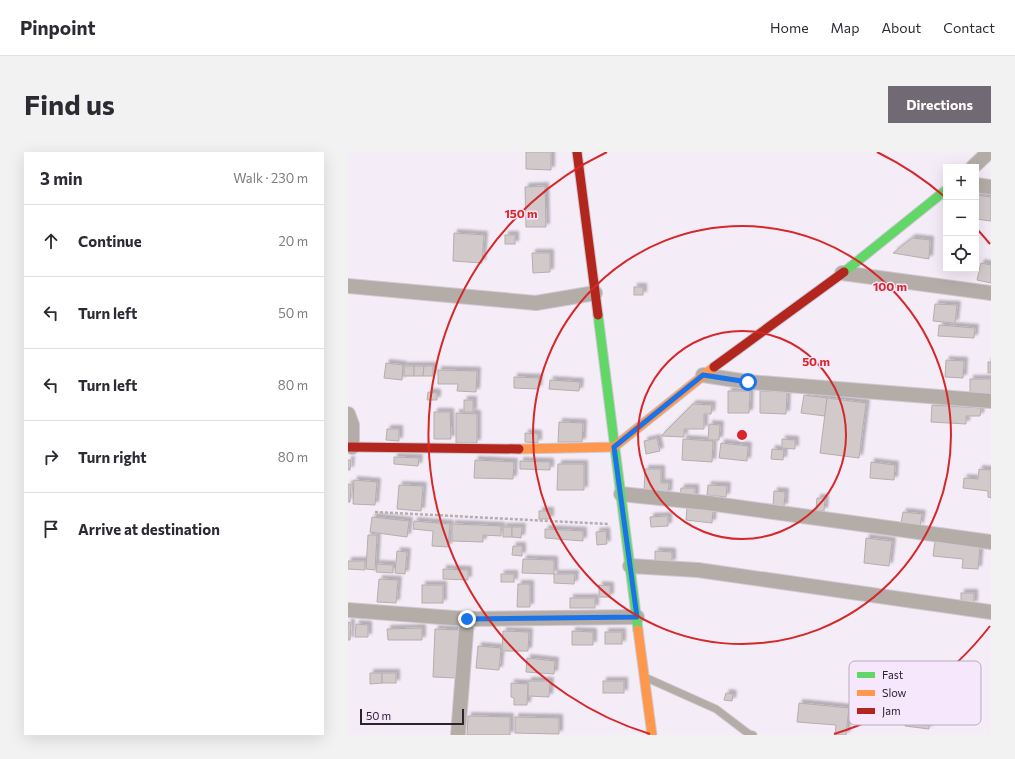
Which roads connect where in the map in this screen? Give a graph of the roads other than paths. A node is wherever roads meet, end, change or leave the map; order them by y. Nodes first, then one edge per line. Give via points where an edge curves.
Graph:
1 (577, 152) edge
2 (989, 152) edge
3 (976, 164) edge
4 (979, 185) edge
5 (991, 187) edge
6 (943, 192) edge
7 (842, 273) junction
8 (348, 286) edge
9 (991, 293) edge
10 (595, 294) junction
11 (703, 375) junction
12 (991, 401) edge
13 (348, 414) edge
14 (350, 447) edge
15 (614, 447) junction
16 (621, 494) junction
17 (991, 542) edge
18 (630, 566) junction
19 (348, 610) edge
20 (991, 612) edge
21 (637, 617) junction
22 (467, 619) junction
23 (645, 677) junction
24 (458, 735) edge
25 (652, 735) edge
26 (753, 735) edge

1 - 10 street
2 - 3 street
4 - 5 street
6 - 7 street
7 - 9 street
7 - 11 street
8 - 10 street via 536,303
10 - 15 street
11 - 12 street via 748,382
11 - 15 street
13 - 14 street via 352,425
14 - 15 street
15 - 16 street
16 - 17 street via 708,503
16 - 18 street
18 - 20 street via 698,570
18 - 21 street
19 - 22 street
21 - 22 street
21 - 23 street
22 - 24 street
23 - 25 street
23 - 26 lane via 716,709 748,734

